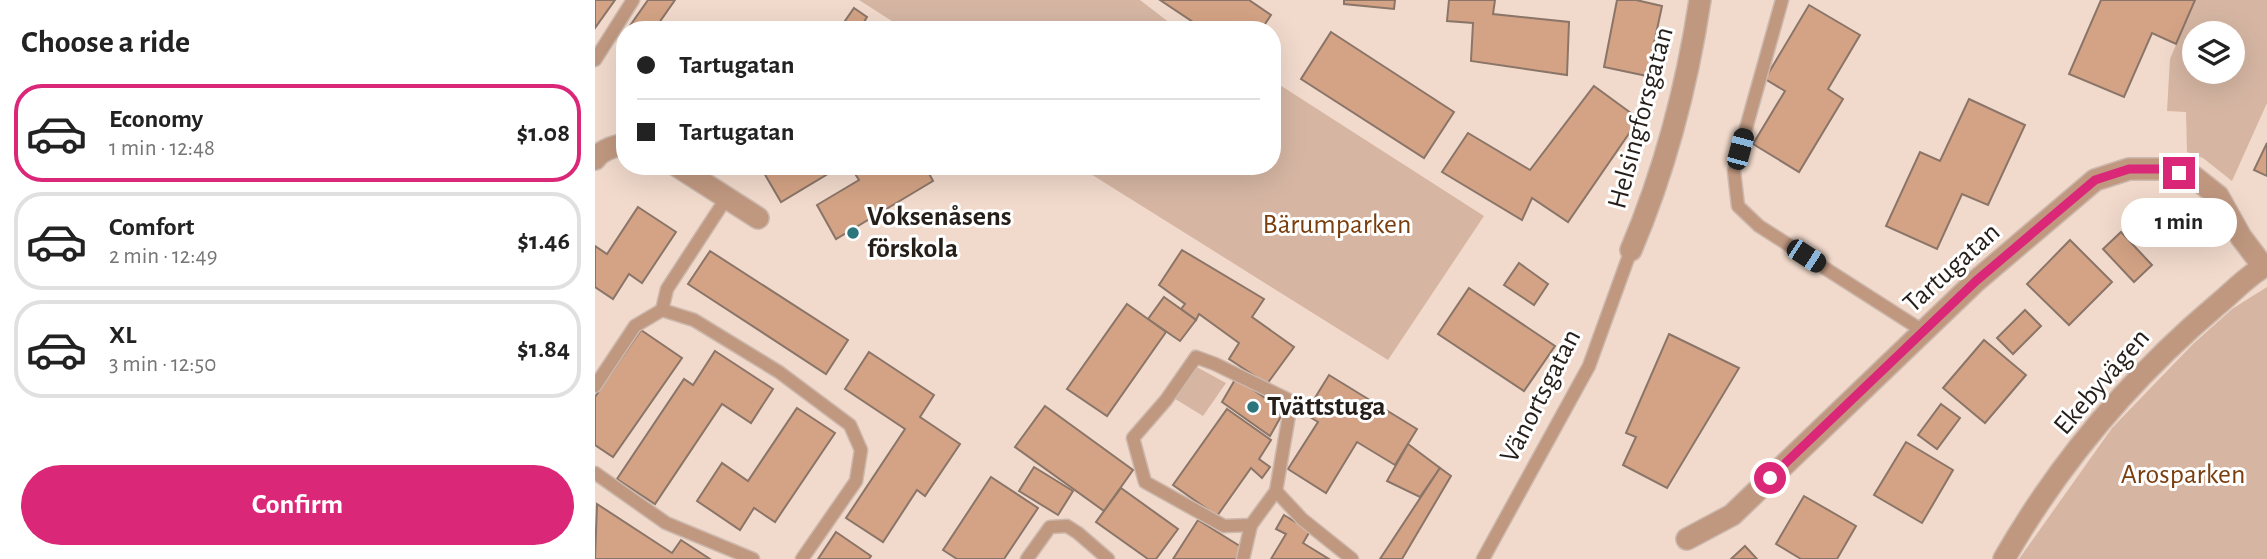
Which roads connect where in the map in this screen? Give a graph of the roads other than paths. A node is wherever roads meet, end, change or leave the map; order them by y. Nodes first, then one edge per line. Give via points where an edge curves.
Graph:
1 (633, 0) edge
2 (1700, 0) edge
3 (1783, 0) edge
4 (620, 21) edge
5 (616, 27) edge
6 (595, 60) edge
7 (616, 146) edge
8 (595, 159) edge
9 (692, 175) edge
10 (727, 197) junction
11 (758, 218) dead end
12 (1631, 250) joint
13 (2265, 265) edge
14 (662, 310) junction
15 (1923, 331) junction
16 (595, 386) edge
17 (595, 473) edge
18 (1276, 491) junction
19 (1251, 525) junction
20 (1687, 539) dead end
21 (754, 559) edge
22 (801, 559) edge
23 (1027, 559) edge
24 (1108, 559) edge
25 (1243, 559) edge
26 (1352, 559) edge
27 (1483, 559) edge
28 (2004, 559) edge

1 - 4 lane
2 - 12 street, Helsingforsgatan via 1691,62 1671,138
3 - 15 lane via 1734,171 1738,206 1759,226
5 - 6 lane
7 - 8 street
9 - 10 street
10 - 11 street
10 - 14 lane via 667,289
12 - 27 lane, Vänortsgatan via 1589,366
13 - 15 street, Tartugatan via 2241,237 2218,197 2194,177 2164,169 2129,169 2095,180
13 - 28 street, Ekebyvägen via 2179,337 2101,420
14 - 16 lane via 635,326
14 - 22 lane via 694,320 779,372 850,425 862,450 856,481
15 - 20 street, Tartugatan via 1732,515
17 - 21 lane via 666,523
18 - 19 lane
18 - 19 lane via 1289,415 1287,399 1196,357 1133,438 1145,482 1224,526
18 - 26 lane via 1302,519
19 - 25 lane
23 - 24 lane via 1050,527 1067,526

